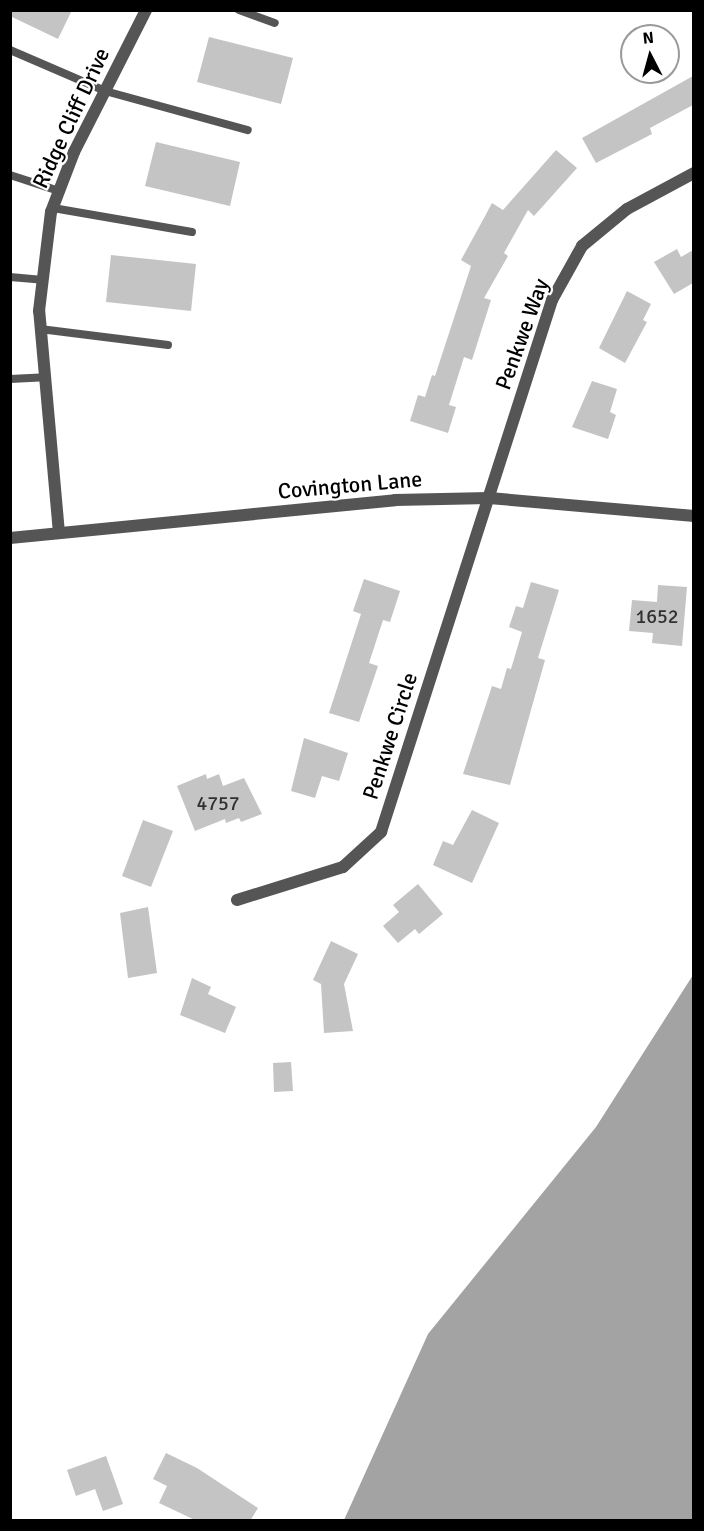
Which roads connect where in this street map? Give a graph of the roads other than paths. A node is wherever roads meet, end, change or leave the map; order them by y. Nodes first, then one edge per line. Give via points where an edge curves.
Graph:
1 (146, 10) edge
2 (238, 10) edge
3 (275, 23) dead end
4 (10, 50) edge
5 (105, 91) junction
6 (248, 130) dead end
7 (693, 173) edge
8 (10, 175) edge
9 (59, 191) junction
10 (53, 208) junction
11 (192, 232) dead end
12 (10, 277) edge
13 (42, 280) junction
14 (40, 329) junction
15 (168, 345) dead end
16 (45, 377) junction
17 (10, 379) edge
18 (489, 498) junction
19 (693, 516) edge
20 (59, 533) junction
21 (10, 538) edge
22 (237, 900) dead end

1 - 5 street, Ridge Cliff Drive
2 - 3 lane
4 - 5 lane
5 - 6 lane
5 - 9 street, Ridge Cliff Drive
7 - 18 street, Penkwe Way via 627,209 582,246 552,300
8 - 9 lane
9 - 10 street, Ridge Cliff Drive
10 - 11 lane
10 - 13 street, Ridge Cliff Drive
12 - 13 lane
13 - 14 street, Ridge Cliff Drive
14 - 15 lane
14 - 16 street, Ridge Cliff Drive
16 - 17 lane
16 - 20 street, Ridge Cliff Drive
18 - 19 street, Covington Lane
18 - 20 street, Covington Lane via 395,500
18 - 22 street, Penkwe Circle via 381,832 343,867
20 - 21 street, Covington Lane

